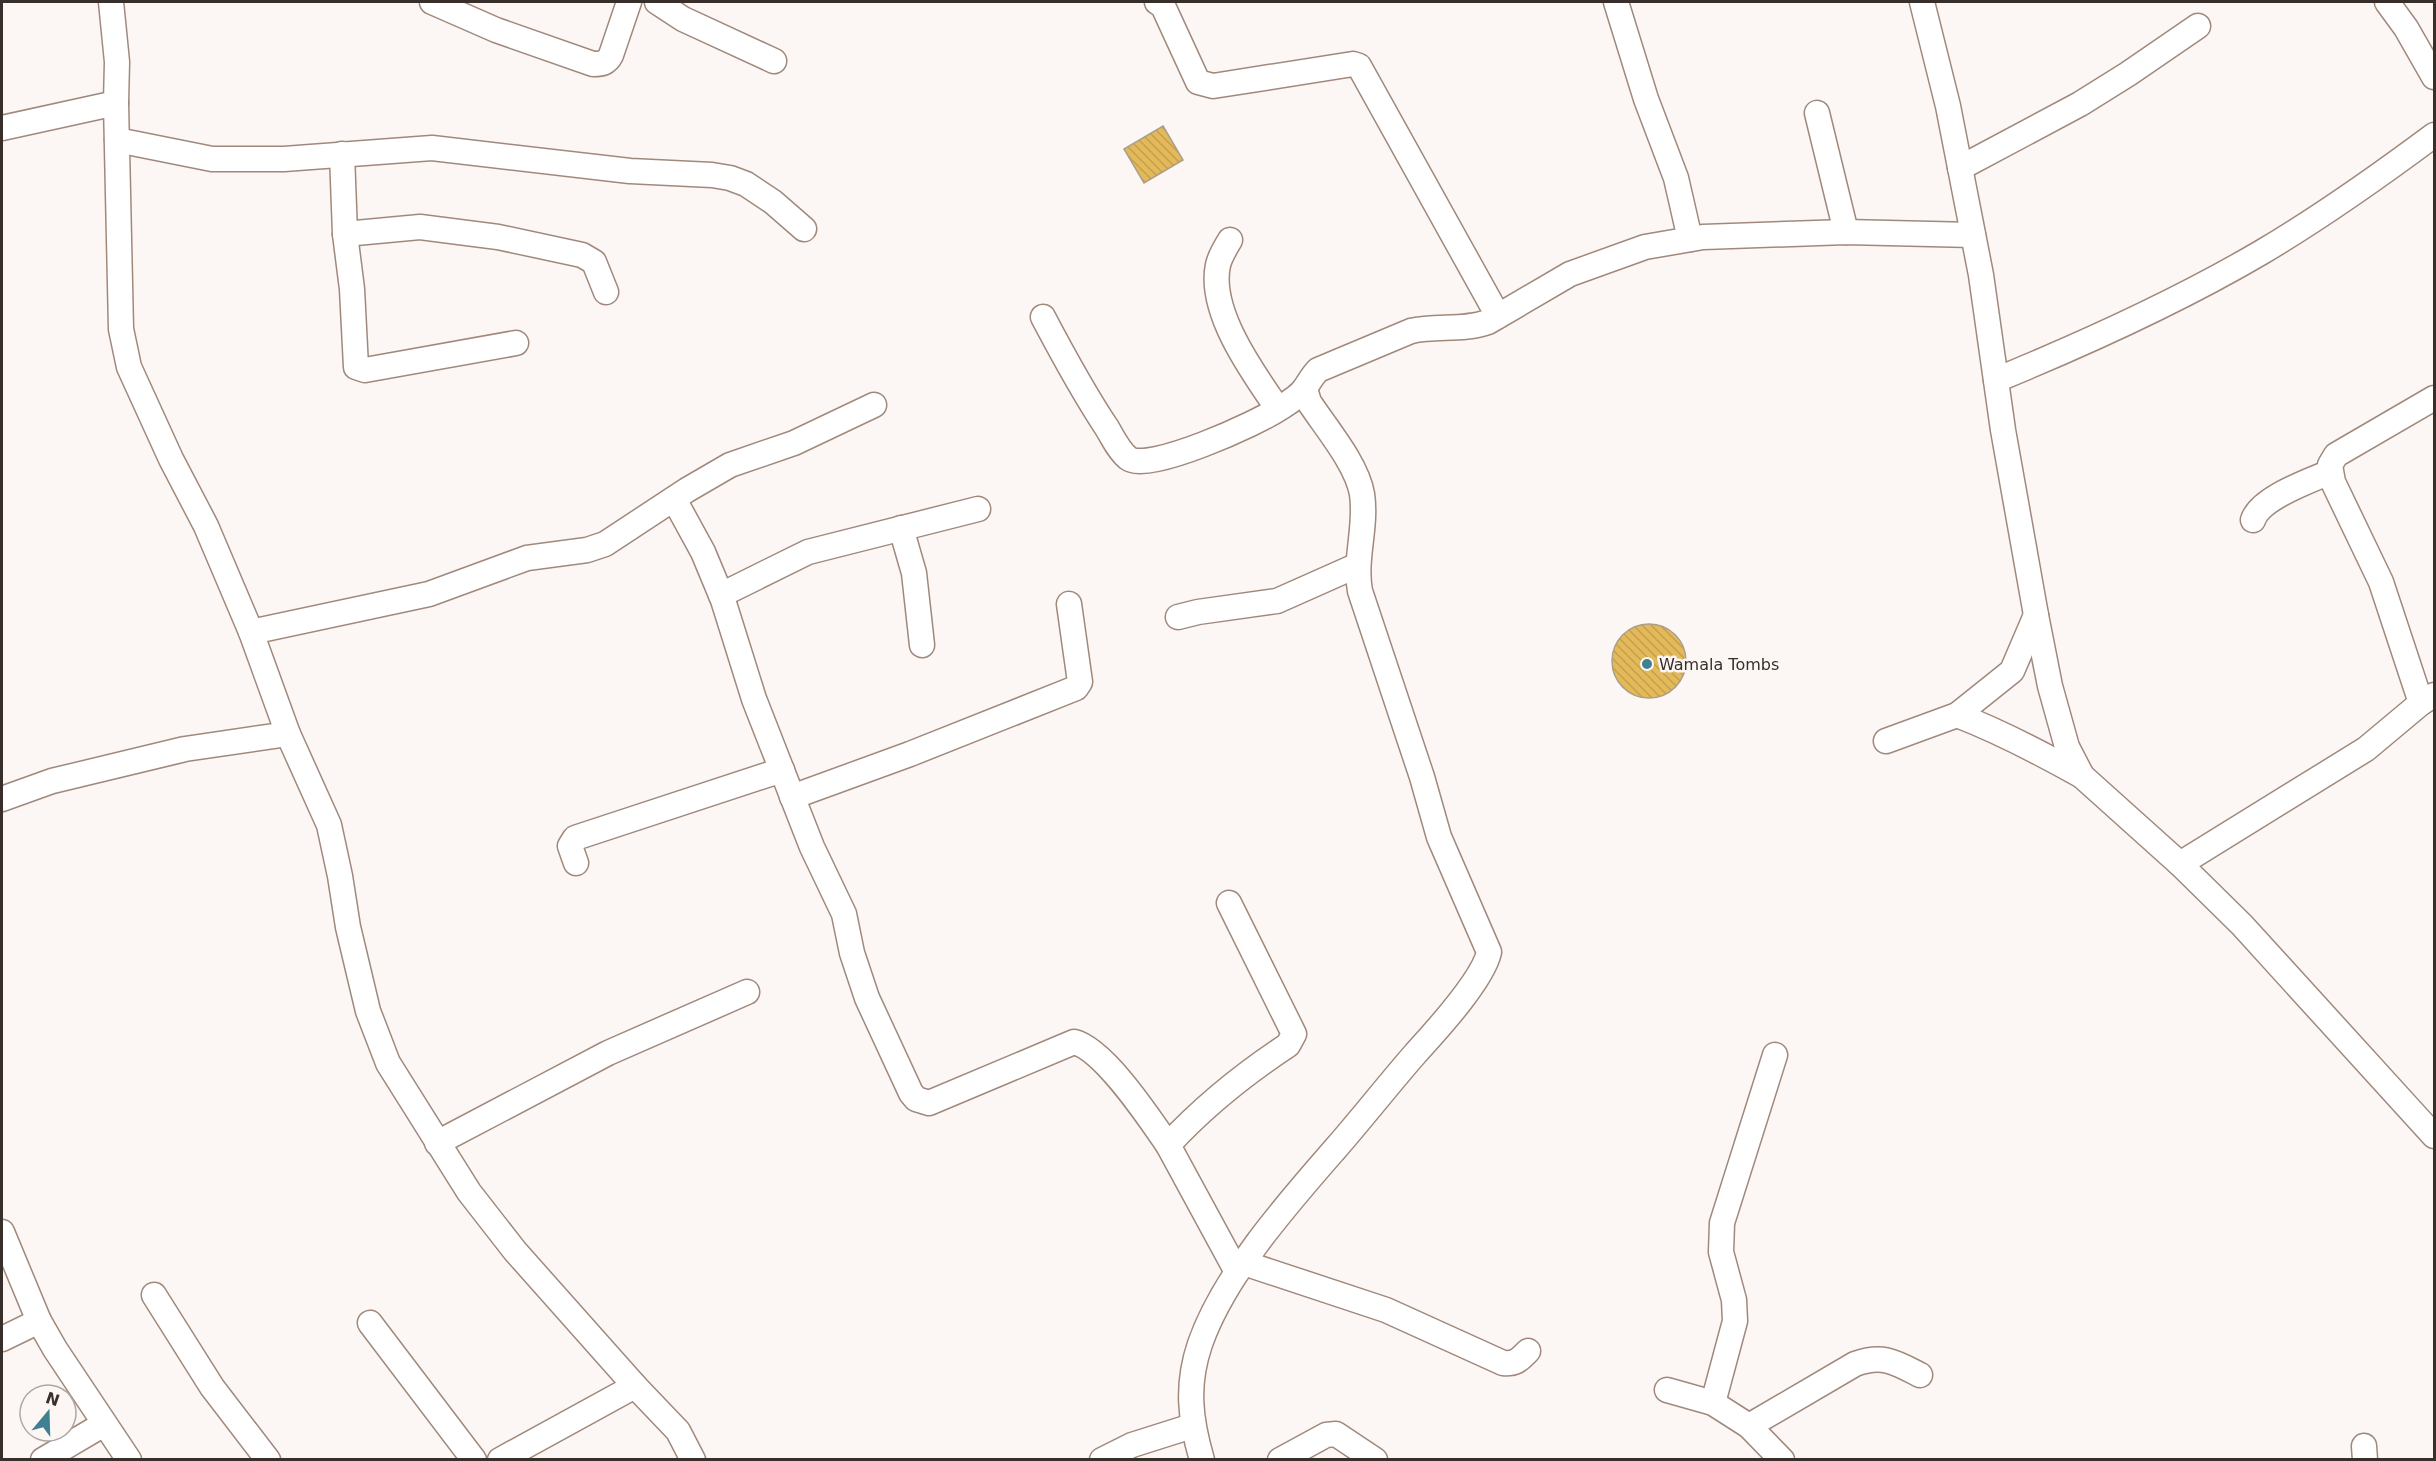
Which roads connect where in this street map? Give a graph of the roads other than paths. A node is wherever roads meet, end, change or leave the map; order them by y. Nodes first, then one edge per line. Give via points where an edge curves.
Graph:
1 (111, 2) edge
2 (432, 2) edge
3 (629, 2) edge
4 (657, 2) edge
5 (1157, 2) edge
6 (1616, 2) edge
7 (1922, 2) edge
8 (2387, 2) edge
9 (2198, 26) dead end
10 (774, 61) dead end
11 (2434, 77) edge
12 (116, 102) junction
13 (1817, 113) dead end
14 (2, 128) edge
15 (2434, 135) edge
16 (117, 140) junction
17 (342, 153) junction
18 (1960, 168) junction
19 (804, 229) dead end
20 (1846, 232) junction
21 (345, 234) junction
22 (1973, 235) junction
23 (1690, 239) junction
24 (1230, 240) dead end
25 (606, 292) dead end
26 (1498, 316) junction
27 (1043, 317) dead end
28 (516, 343) dead end
29 (1996, 380) junction
30 (1305, 389) junction
31 (2434, 398) edge
32 (873, 405) dead end
33 (1278, 409) junction
34 (2330, 472) junction
35 (674, 499) junction
36 (978, 509) dead end
37 (2253, 520) dead end
38 (901, 528) junction
39 (1358, 565) junction
40 (721, 595) junction
41 (1069, 603) dead end
42 (2036, 615) junction
43 (1178, 617) dead end
44 (250, 632) junction
45 (922, 645) dead end
46 (2428, 699) edge
47 (1957, 715) junction
48 (288, 734) junction
49 (1886, 741) dead end
50 (782, 770) junction
51 (2082, 776) junction
52 (792, 797) junction
53 (2, 799) edge
54 (576, 863) dead end
55 (2180, 864) junction
56 (1229, 903) dead end
57 (747, 993) dead end
58 (1775, 1055) dead end
59 (2434, 1136) edge
60 (437, 1143) junction
61 (1168, 1145) junction
62 (2, 1232) edge
63 (1240, 1268) junction
64 (154, 1295) dead end
65 (39, 1321) junction
66 (370, 1323) dead end
67 (2, 1339) edge
68 (1528, 1352) dead end
69 (1920, 1375) dead end
70 (635, 1386) junction
71 (1667, 1390) dead end
72 (1713, 1403) junction
73 (104, 1424) junction
74 (1192, 1426) junction
75 (1749, 1426) junction
76 (43, 1460) edge
77 (129, 1460) edge
78 (268, 1460) edge
79 (474, 1460) edge
80 (500, 1460) edge
81 (693, 1460) edge
82 (1102, 1460) edge
83 (1202, 1460) edge
84 (1280, 1460) edge
85 (1375, 1460) edge
86 (1782, 1460) edge

1 - 12 street
2 - 3 street via 496,30 593,64 609,59
4 - 10 street via 683,19
5 - 26 street via 1163,6 1198,82 1206,85 1359,66
6 - 23 street via 1676,178
7 - 18 street
8 - 11 street
9 - 18 street via 2080,104
12 - 14 street
12 - 16 street
13 - 20 street
15 - 29 street via 2262,252 2082,344
16 - 17 street via 212,159 284,159
16 - 44 street via 121,330 129,368 206,526
17 - 19 street via 432,148 565,165 729,178 764,196
17 - 21 street
18 - 22 street
20 - 22 street
20 - 23 street
21 - 25 street via 420,227 498,237 582,255 594,262
21 - 28 street via 356,367 360,370
22 - 29 street
23 - 26 street via 1645,247 1570,274
24 - 33 street via 1218,263 1216,282 1224,313 1244,360
26 - 30 street via 1477,326 1411,331 1318,370
27 - 33 street via 1095,410 1129,460 1141,463 1201,446
29 - 42 street
30 - 33 street
30 - 39 street via 1309,402 1358,480 1362,496
31 - 34 street via 2336,455
32 - 35 street via 794,443 730,465
34 - 37 street via 2259,508
34 - 46 street via 2381,582
35 - 40 street
35 - 44 street via 605,544 587,550 527,558 429,594
36 - 38 street
38 - 40 street via 808,552
38 - 45 street via 914,573
39 - 43 street via 1277,601
39 - 63 street via 1360,591 1439,837 1489,952 1487,962 1462,998 1304,1185
40 - 50 street via 754,699
41 - 52 street via 1080,682 1076,688
42 - 47 street via 2012,671
42 - 51 street via 2067,747
44 - 48 street
46 - 55 street via 2366,749
47 - 49 street
47 - 51 street via 2028,745
48 - 53 street via 185,749 52,781
48 - 60 street via 329,825 368,1011 388,1063
50 - 52 street
50 - 54 street via 575,838 570,846
51 - 55 street
52 - 61 street via 844,914 867,998 916,1099 924,1103 936,1101 1074,1042 1086,1046 1123,1084
55 - 59 street via 2242,925
56 - 61 street via 1293,1038 1213,1100
57 - 60 street via 608,1053
58 - 72 street via 1722,1223 1721,1252 1736,1310
60 - 70 street via 515,1251
61 - 63 street
62 - 65 street
63 - 68 street via 1386,1310 1503,1363 1518,1362
63 - 74 street via 1218,1302 1199,1346 1191,1392
64 - 78 street via 212,1387
65 - 67 street
65 - 73 street
66 - 79 street
69 - 75 street via 1885,1359 1871,1358
70 - 80 street
70 - 81 street via 678,1431
71 - 72 street
72 - 75 street
73 - 76 street
73 - 77 street
74 - 82 street via 1132,1445
74 - 83 street
75 - 86 street
84 - 85 street via 1326,1435 1336,1434

